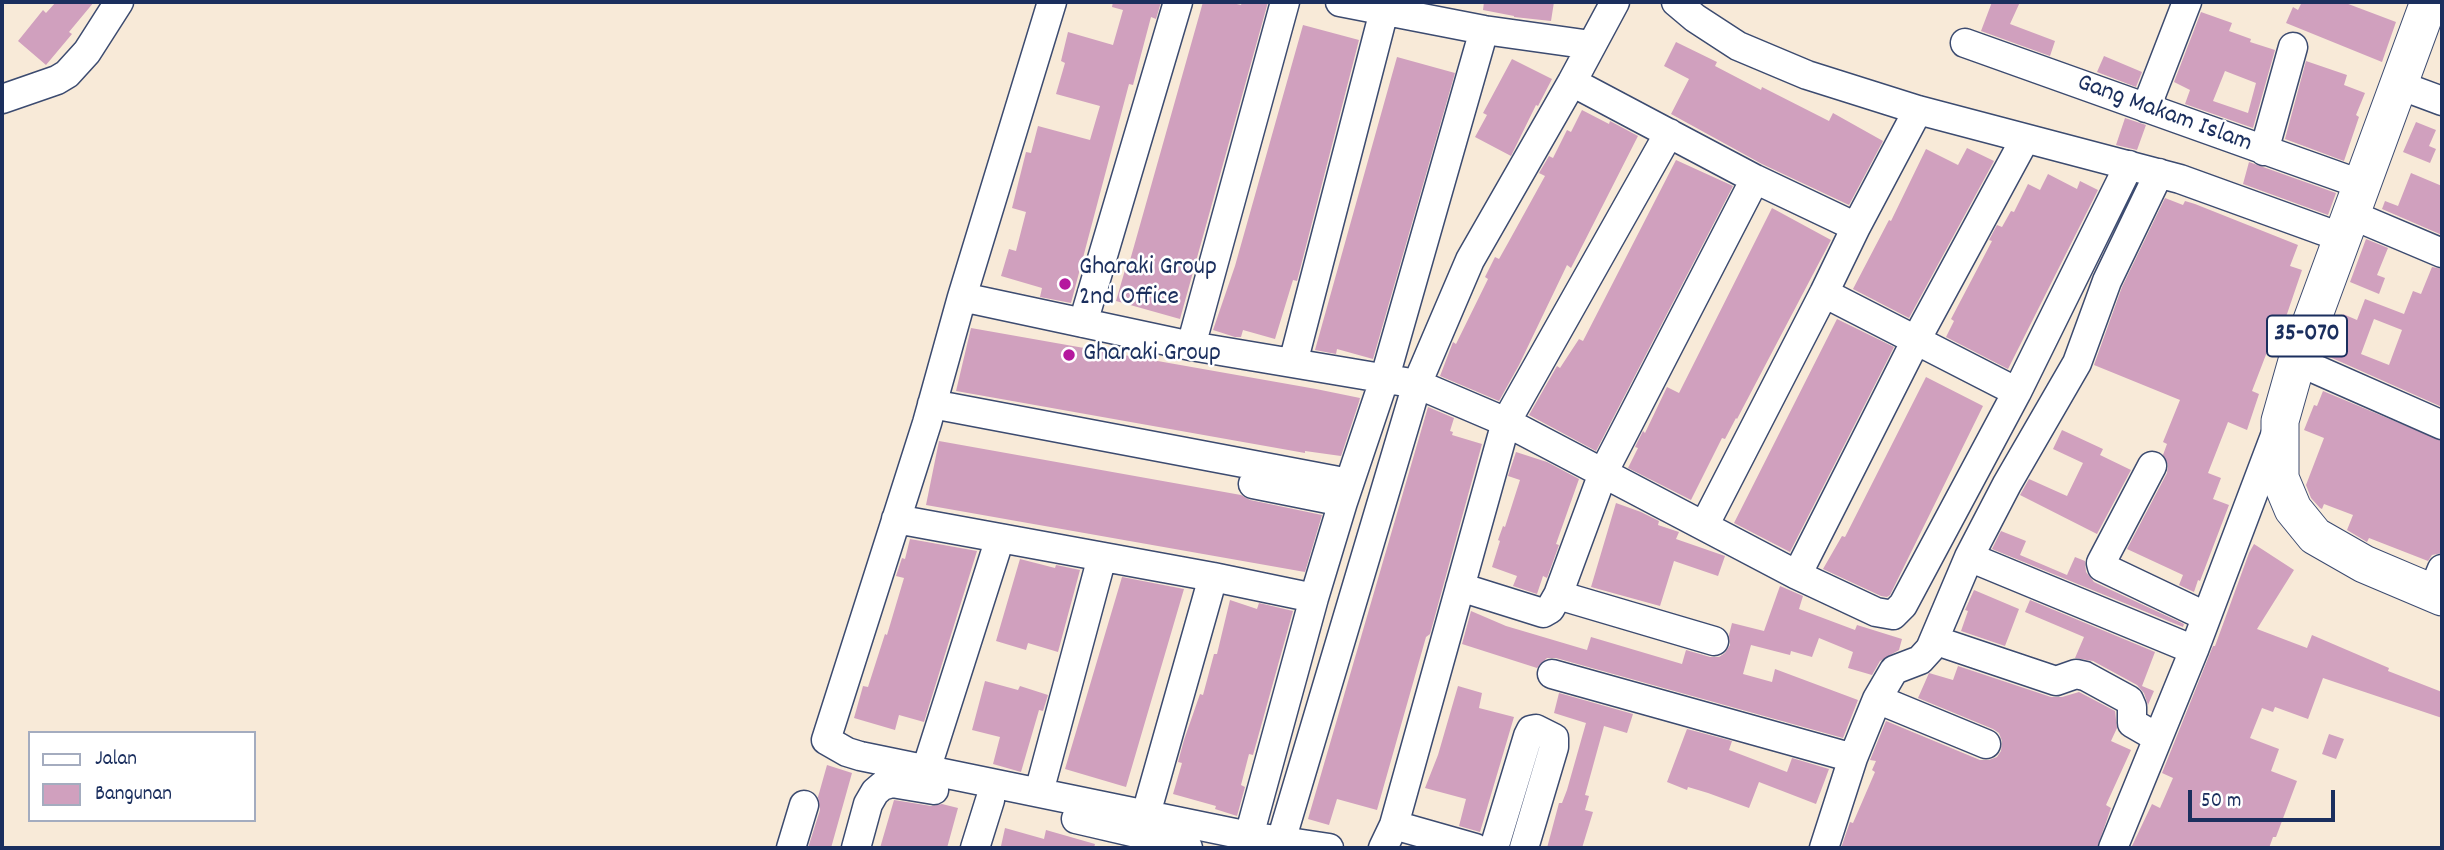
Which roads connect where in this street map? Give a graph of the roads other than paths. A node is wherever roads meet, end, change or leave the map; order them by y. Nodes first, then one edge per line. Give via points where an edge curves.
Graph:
1 (119, 2) edge
2 (1052, 2) edge
3 (1178, 2) edge
4 (1285, 2) edge
5 (1340, 2) edge
6 (1615, 2) edge
7 (1676, 2) edge
8 (2187, 2) edge
9 (2429, 2) edge
10 (1384, 11) junction
11 (1484, 30) junction
12 (1965, 43) dead end
13 (1591, 46) junction
14 (2293, 47) dead end
15 (1572, 82) junction
16 (2399, 85) junction
17 (2, 99) edge
18 (2442, 101) edge
19 (2146, 108) junction
20 (1918, 110) junction
21 (1669, 133) junction
22 (2025, 139) junction
23 (2264, 150) junction
24 (2129, 165) junction
25 (2159, 173) junction
26 (1755, 179) junction
27 (2352, 212) junction
28 (1856, 227) junction
29 (2442, 253) edge
30 (1824, 293) junction
31 (962, 297) junction
32 (1083, 323) junction
33 (1916, 340) junction
34 (1191, 346) junction
35 (2297, 361) junction
36 (1293, 363) junction
37 (1385, 377) junction
38 (1417, 384) junction
39 (2017, 392) junction
40 (929, 413) junction
41 (2280, 421) junction
42 (1506, 422) junction
43 (2442, 425) edge
44 (2151, 466) dead end
45 (1604, 473) junction
46 (1346, 493) junction
47 (896, 519) junction
48 (1704, 526) junction
49 (1000, 538) junction
50 (1102, 557) junction
51 (1969, 557) junction
52 (1797, 575) junction
53 (1213, 577) junction
54 (2439, 586) edge
55 (1460, 587) junction
56 (1558, 595) junction
57 (1314, 598) junction
58 (2205, 616) junction
59 (1934, 640) junction
60 (1714, 641) dead end
61 (2194, 650) junction
62 (1552, 674) dead end
63 (1877, 699) junction
64 (2158, 738) junction
65 (1986, 744) dead end
66 (1853, 758) junction
67 (926, 770) junction
68 (1039, 792) junction
69 (990, 800) junction
70 (804, 805) dead end
71 (1146, 814) junction
72 (1097, 836) edge
73 (1249, 836) junction
74 (1388, 837) edge
75 (1281, 841) junction
76 (791, 848) edge
77 (856, 848) edge
78 (975, 848) edge
79 (1188, 848) edge
80 (1329, 848) edge
81 (1475, 848) edge
82 (1494, 848) edge
83 (1524, 848) edge
84 (1824, 848) edge
85 (2113, 848) edge

1 - 17 street via 87,52 66,74
2 - 31 street
3 - 32 street
4 - 34 street
5 - 10 street
6 - 13 street
7 - 20 street via 1738,46 1807,75
8 - 19 street
9 - 16 main road, 35-070
10 - 11 street
10 - 36 street
11 - 13 street
11 - 37 street
12 - 19 street, Gang Makam Islam
13 - 15 street
14 - 23 street
15 - 21 street
15 - 38 street via 1470,260
16 - 18 street
16 - 27 main road, 35-070
19 - 23 street, Gang Makam Islam
20 - 22 street
20 - 28 street
21 - 26 street
21 - 42 street
22 - 24 street
22 - 33 street
23 - 27 street, Gang Makam Islam
24 - 25 street
24 - 39 street
25 - 27 street
25 - 51 street via 2107,281 2077,363
26 - 28 street
26 - 45 street
27 - 29 street
27 - 35 main road, 35-070
28 - 30 street
30 - 33 street
30 - 48 street
31 - 32 street
31 - 40 street
32 - 34 street
33 - 39 street
33 - 52 street
34 - 36 street
35 - 41 main road, 35-070
35 - 43 street
36 - 37 street
37 - 38 street
37 - 46 street
38 - 42 street
38 - 75 street
39 - 52 street via 1903,605 1893,615 1876,612
40 - 46 street
40 - 47 street
41 - 54 main road, 35-070 via 2280,478 2293,509 2315,536 2364,564
41 - 58 street
42 - 45 street
42 - 55 street
44 - 58 street via 2102,567
45 - 48 street
45 - 56 street
46 - 57 street
47 - 49 street
47 - 67 street via 826,740 847,752
48 - 52 street
49 - 50 street
49 - 67 street
50 - 53 street
50 - 68 street
51 - 59 street
51 - 61 street
53 - 57 street
53 - 71 street
55 - 56 street via 1543,613
55 - 74 street
56 - 60 street
57 - 73 street
58 - 61 street
59 - 63 street via 1920,660 1894,670
59 - 64 street via 2056,681 2076,674 2085,676 2129,700 2132,723
61 - 64 street
62 - 66 street
63 - 65 street
63 - 66 street
64 - 85 street
66 - 84 street
67 - 68 street
68 - 71 street
69 - 72 street
69 - 77 street via 892,783 882,786 868,804
69 - 78 street
70 - 76 street
71 - 73 street
72 - 79 street via 1175,842
73 - 75 street
74 - 81 street
75 - 80 street
82 - 83 street via 1528,736 1536,729 1554,738 1554,747

